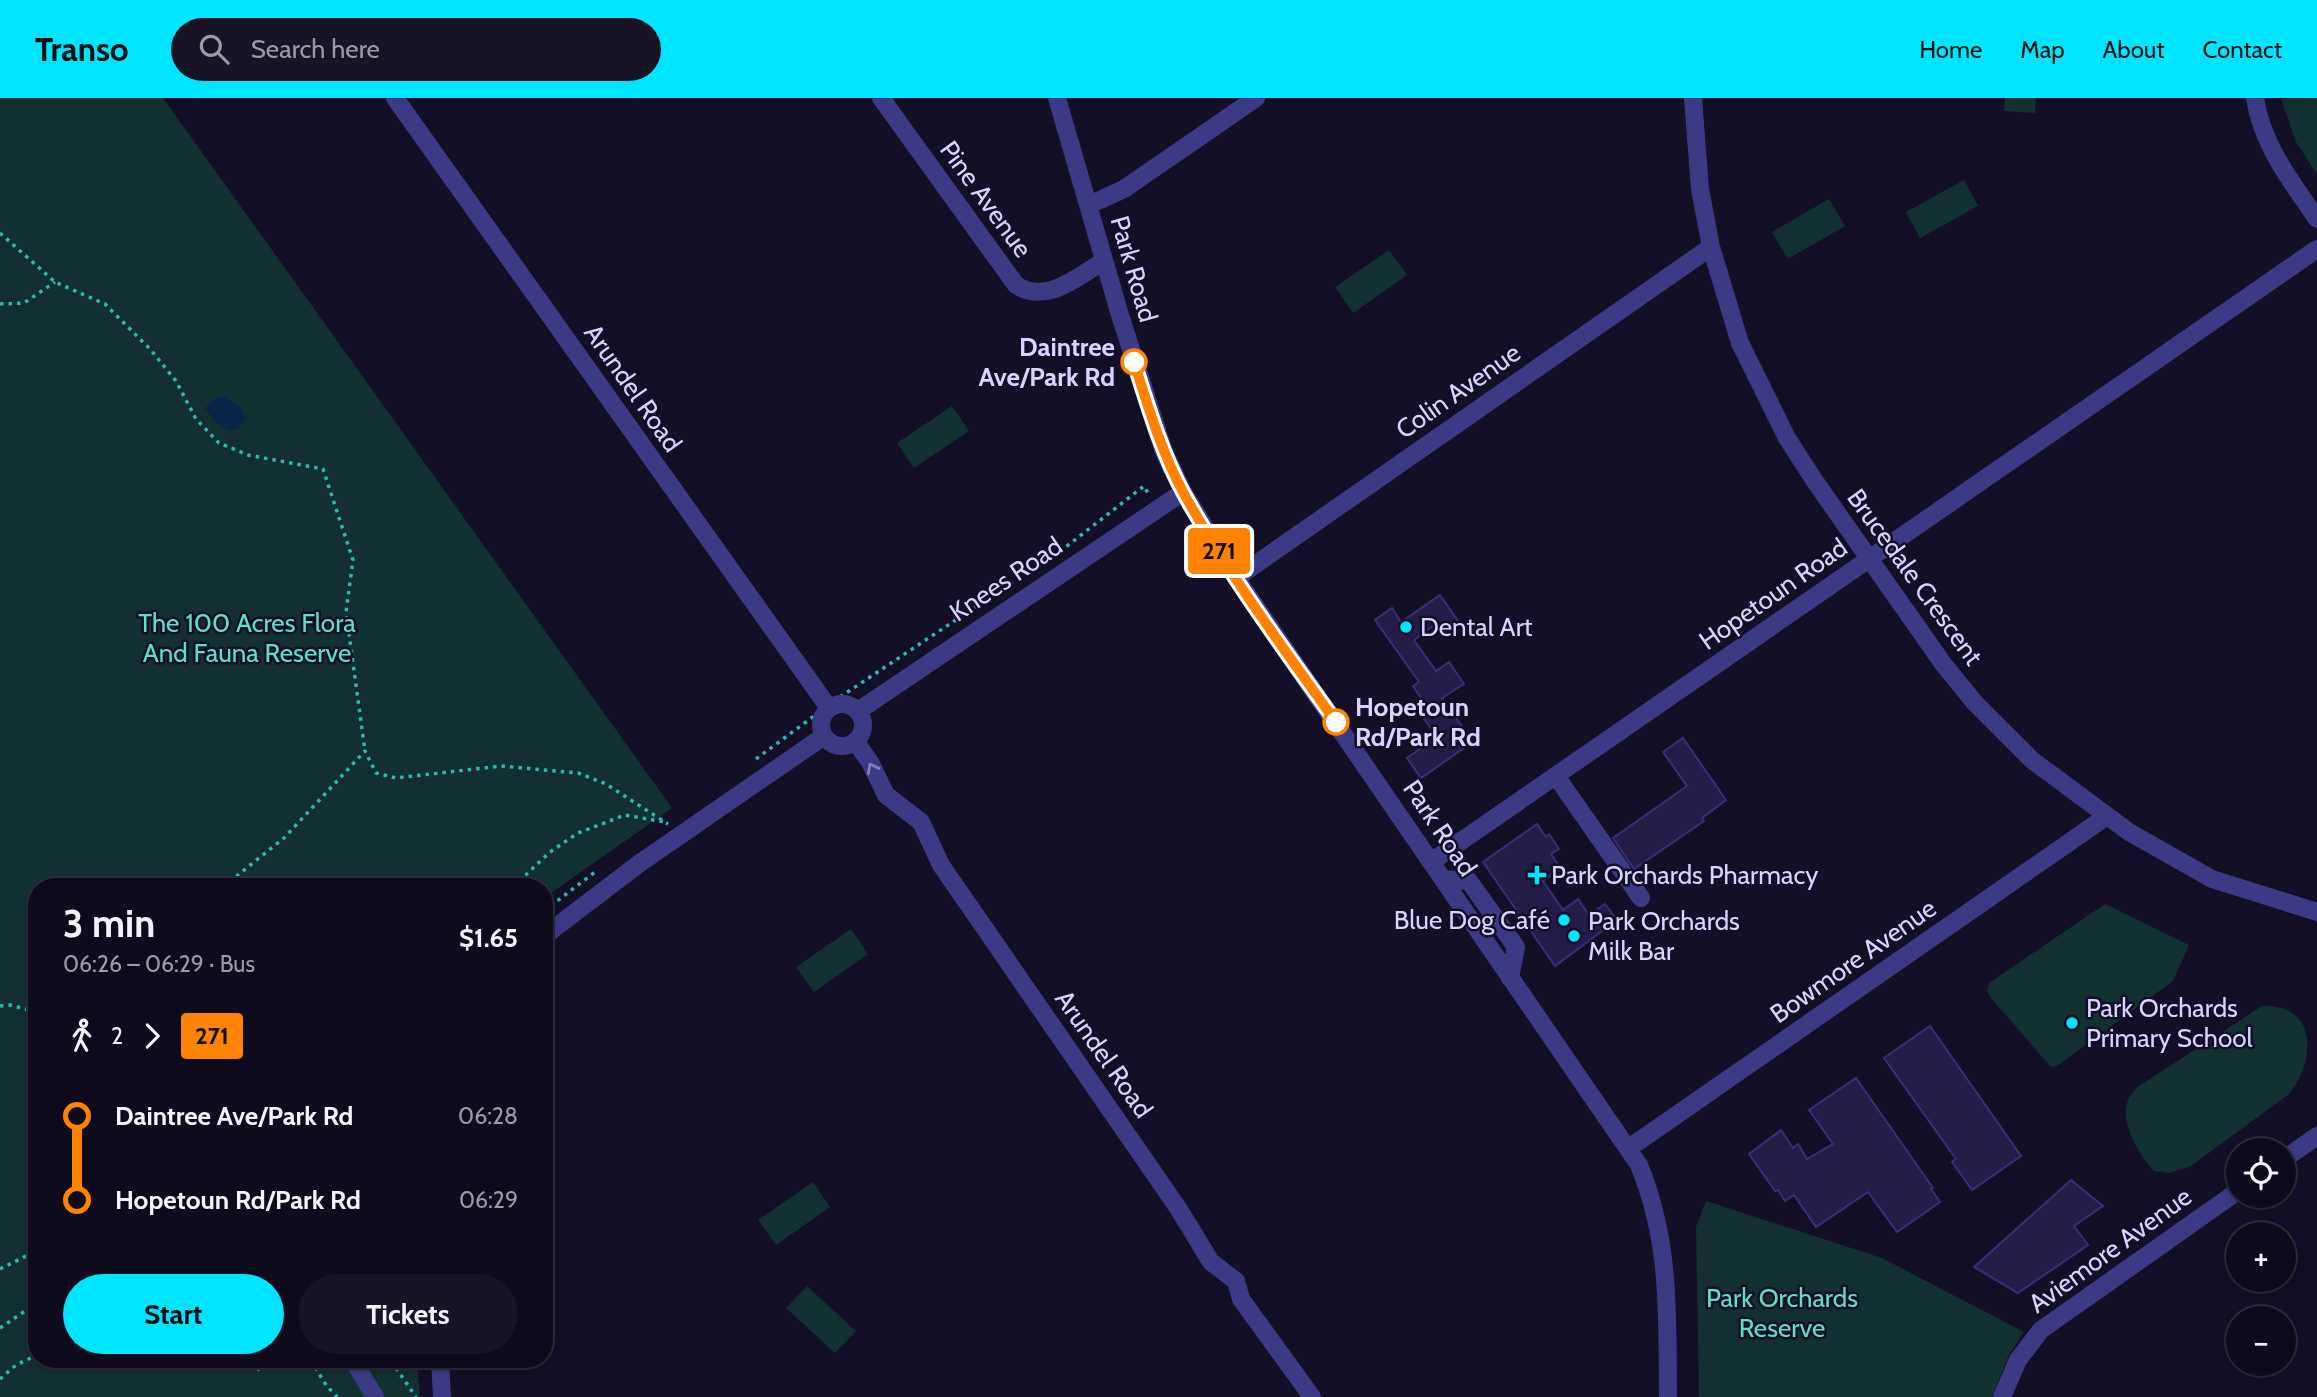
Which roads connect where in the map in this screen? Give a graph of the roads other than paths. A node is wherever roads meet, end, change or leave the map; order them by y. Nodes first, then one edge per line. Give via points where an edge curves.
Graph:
1 (395, 98) edge
2 (881, 98) edge
3 (1058, 98) edge
4 (1256, 98) edge
5 (1693, 98) edge
6 (2255, 98) edge
7 (1089, 205) junction
8 (2317, 219) edge
9 (1711, 247) junction
10 (2317, 249) edge
11 (1104, 261) junction
12 (1183, 492) junction
13 (1868, 559) junction
14 (1236, 578) junction
15 (829, 708) junction
16 (858, 710) junction
17 (824, 736) junction
18 (855, 741) junction
19 (1556, 776) junction
20 (2106, 816) junction
21 (1431, 862) junction
22 (1641, 898) dead end
23 (2317, 912) edge
24 (553, 928) edge
25 (2317, 1136) edge
26 (1629, 1148) junction
27 (2296, 1151) edge
28 (2226, 1199) edge
29 (357, 1368) edge
30 (440, 1368) edge
31 (375, 1397) edge
32 (442, 1397) edge
33 (1312, 1397) edge
34 (1668, 1397) edge
35 (2002, 1397) edge

1 - 15 street, Arundel Road
2 - 11 street, Pine Avenue via 1016,285 1032,293 1049,291
3 - 7 street, Park Road
4 - 7 street via 1124,189
5 - 9 street, Brucedale Crescent via 1700,189
6 - 8 street via 2266,139
7 - 11 street, Park Road
9 - 13 street, Brucedale Crescent via 1740,343 1763,394
9 - 14 street, Colin Avenue
10 - 13 street, Hopetoun Road
11 - 12 street, Park Road via 1149,410
12 - 14 street, Park Road
12 - 16 street, Knees Road
13 - 19 street, Hopetoun Road
13 - 20 street, Brucedale Crescent via 1975,703 2032,760
14 - 21 street, Park Road
15 - 16 street via 841,703
15 - 17 street via 821,724
16 - 18 street via 862,730
17 - 18 street via 842,746
17 - 24 street via 673,829
33 -> 18 street, Arundel Road via 1241,1298 1236,1280 1211,1262 1155,1173 941,865 921,822 886,795
19 - 21 street, Hopetoun Road
19 - 22 street
20 - 23 street, Brucedale Crescent via 2212,879
20 - 26 street, Bowmore Avenue
21 - 26 street, Park Road
25 - 27 street
26 - 34 street, Park Road via 1653,1201 1662,1245
28 - 35 street, Aviemore Avenue via 2041,1330 2018,1360
29 - 31 street
30 - 32 street

